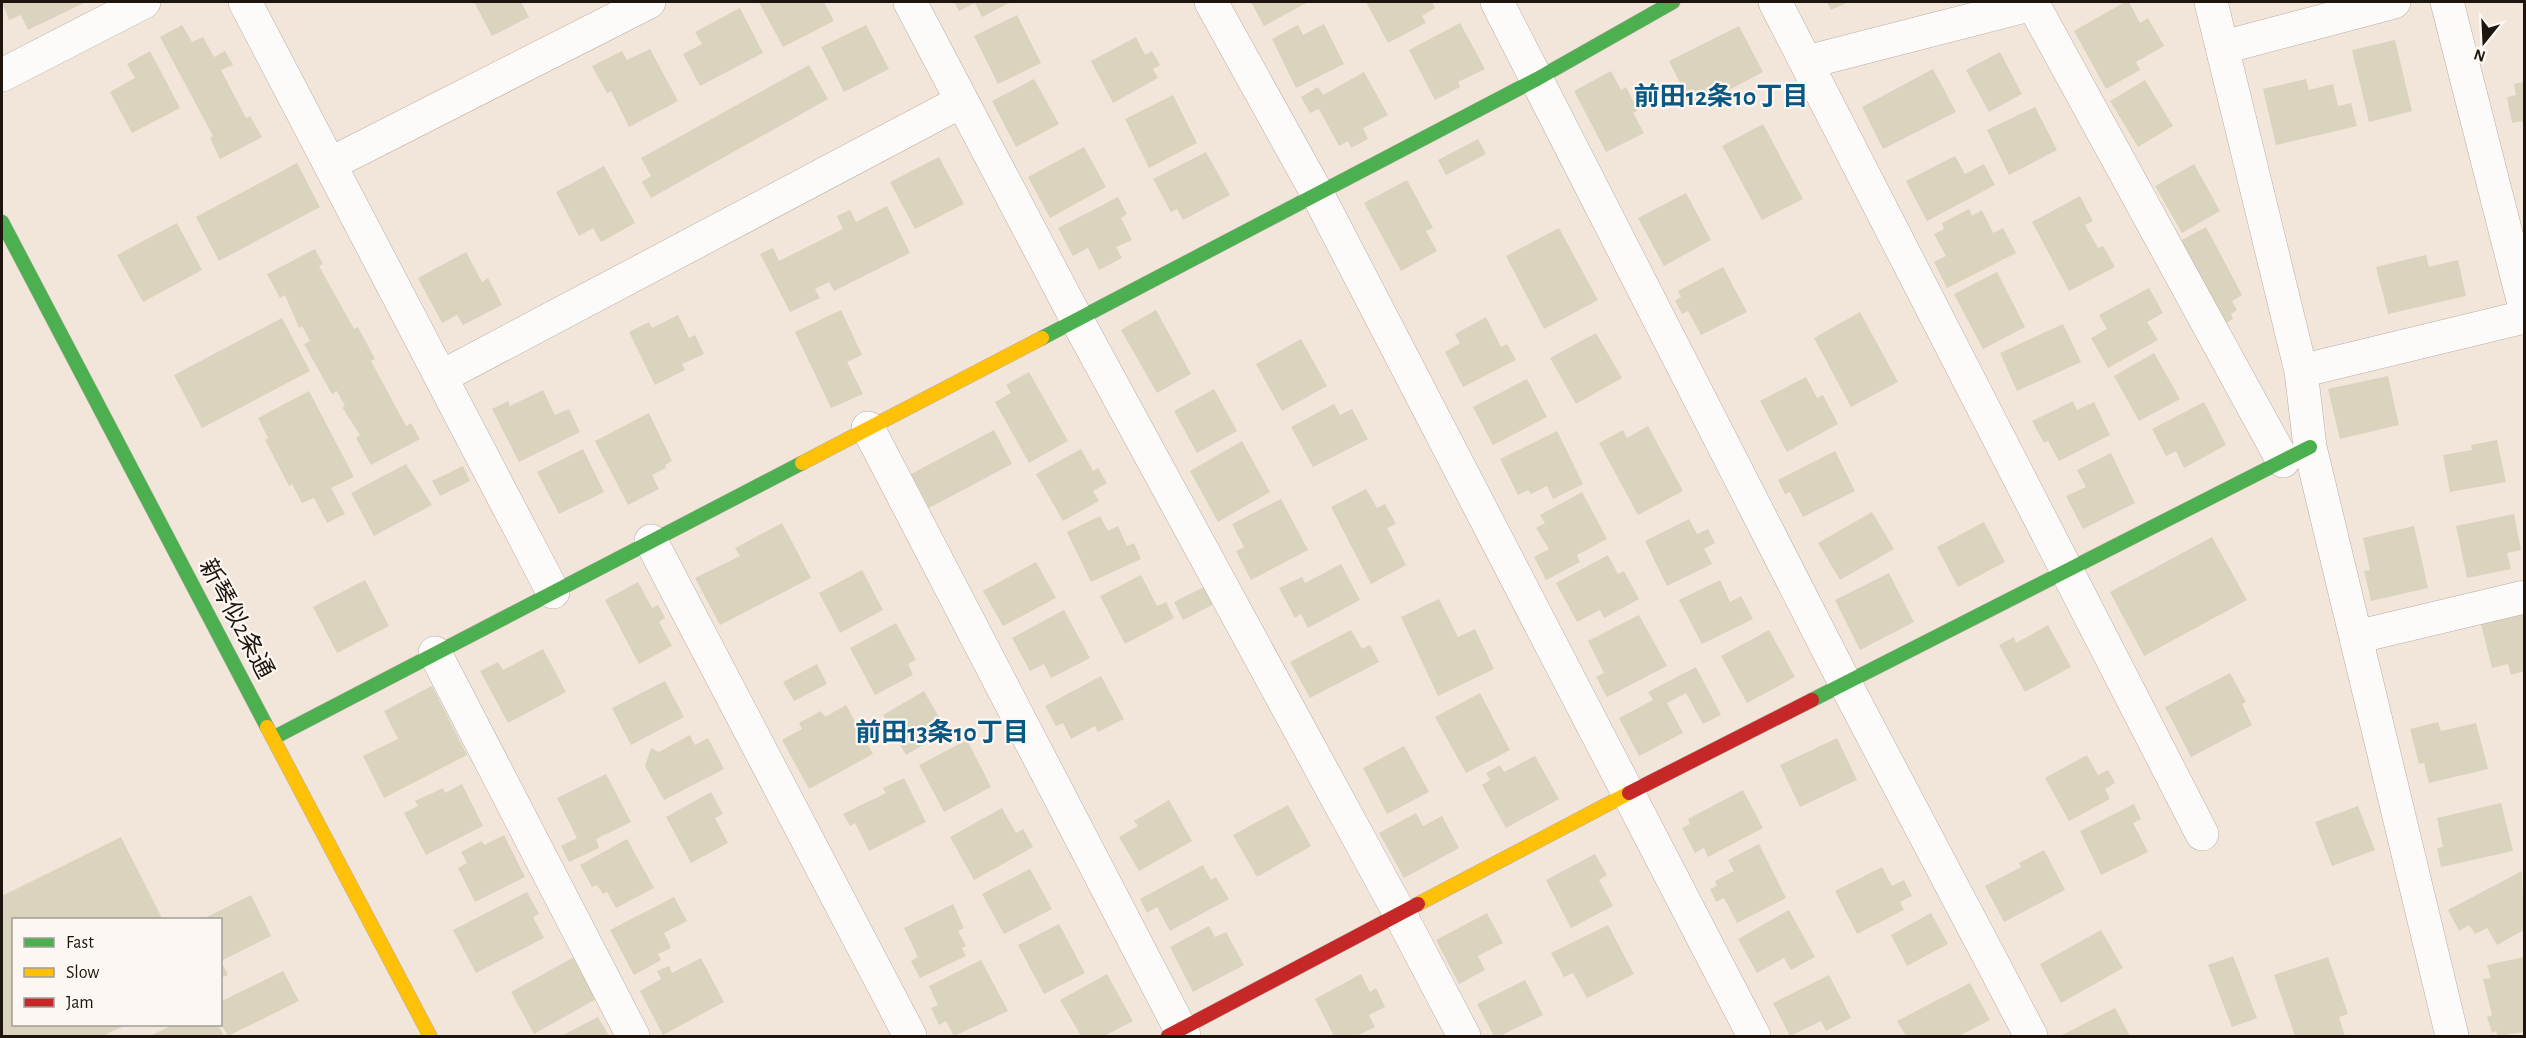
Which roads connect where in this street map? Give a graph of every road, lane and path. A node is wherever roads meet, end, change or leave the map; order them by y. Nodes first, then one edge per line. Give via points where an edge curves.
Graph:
1 (144, 2) edge
2 (246, 2) edge
3 (649, 2) edge
4 (910, 2) edge
5 (1211, 2) edge
6 (1497, 2) edge
7 (1673, 2) edge
8 (1775, 2) edge
9 (2211, 2) edge
10 (2394, 2) edge
11 (2447, 2) edge
12 (2224, 47) junction
13 (1807, 62) junction
14 (2, 75) edge
15 (1537, 79) junction
16 (962, 101) junction
17 (330, 164) junction
18 (1318, 195) junction
19 (2, 222) edge
20 (2524, 304) edge
21 (2524, 317) edge
22 (1077, 320) junction
23 (2301, 371) junction
24 (441, 377) junction
25 (868, 428) junction
26 (2296, 454) junction
27 (651, 541) junction
28 (2066, 571) junction
29 (553, 592) junction
30 (2524, 597) edge
31 (2356, 637) junction
32 (435, 653) junction
33 (1845, 684) junction
34 (273, 738) junction
35 (1628, 794) junction
36 (2202, 834) dead end
37 (1400, 914) junction
38 (1177, 1034) edge
39 (430, 1036) edge
40 (633, 1036) edge
41 (910, 1036) edge
42 (1464, 1036) edge
43 (1754, 1036) edge
44 (2031, 1036) edge
45 (2452, 1036) edge

1 - 14 street
2 - 17 street
3 - 17 street
4 - 16 street
5 - 18 street
6 - 15 street
7 - 15 street
8 - 13 street
9 - 12 street
10 - 12 street
11 - 20 street
12 - 23 street
13 - 26 street via 2033,4
13 - 28 street
15 - 18 street
15 - 33 street
16 - 22 street
16 - 24 street
17 - 24 street
18 - 22 street
18 - 35 street
19 - 34 street, 新琴似2条通
21 - 23 street
22 - 25 street
22 - 37 street
23 - 26 street
24 - 29 street
25 - 27 street
25 - 38 street
26 - 28 street
26 - 31 street
27 - 29 street
27 - 41 street
28 - 33 street
28 - 36 street
29 - 32 street
30 - 31 street
31 - 45 street
32 - 34 street
32 - 40 street
33 - 35 street
33 - 44 street
34 - 39 street, 新琴似2条通
35 - 37 street
35 - 43 street
37 - 38 street
37 - 42 street

